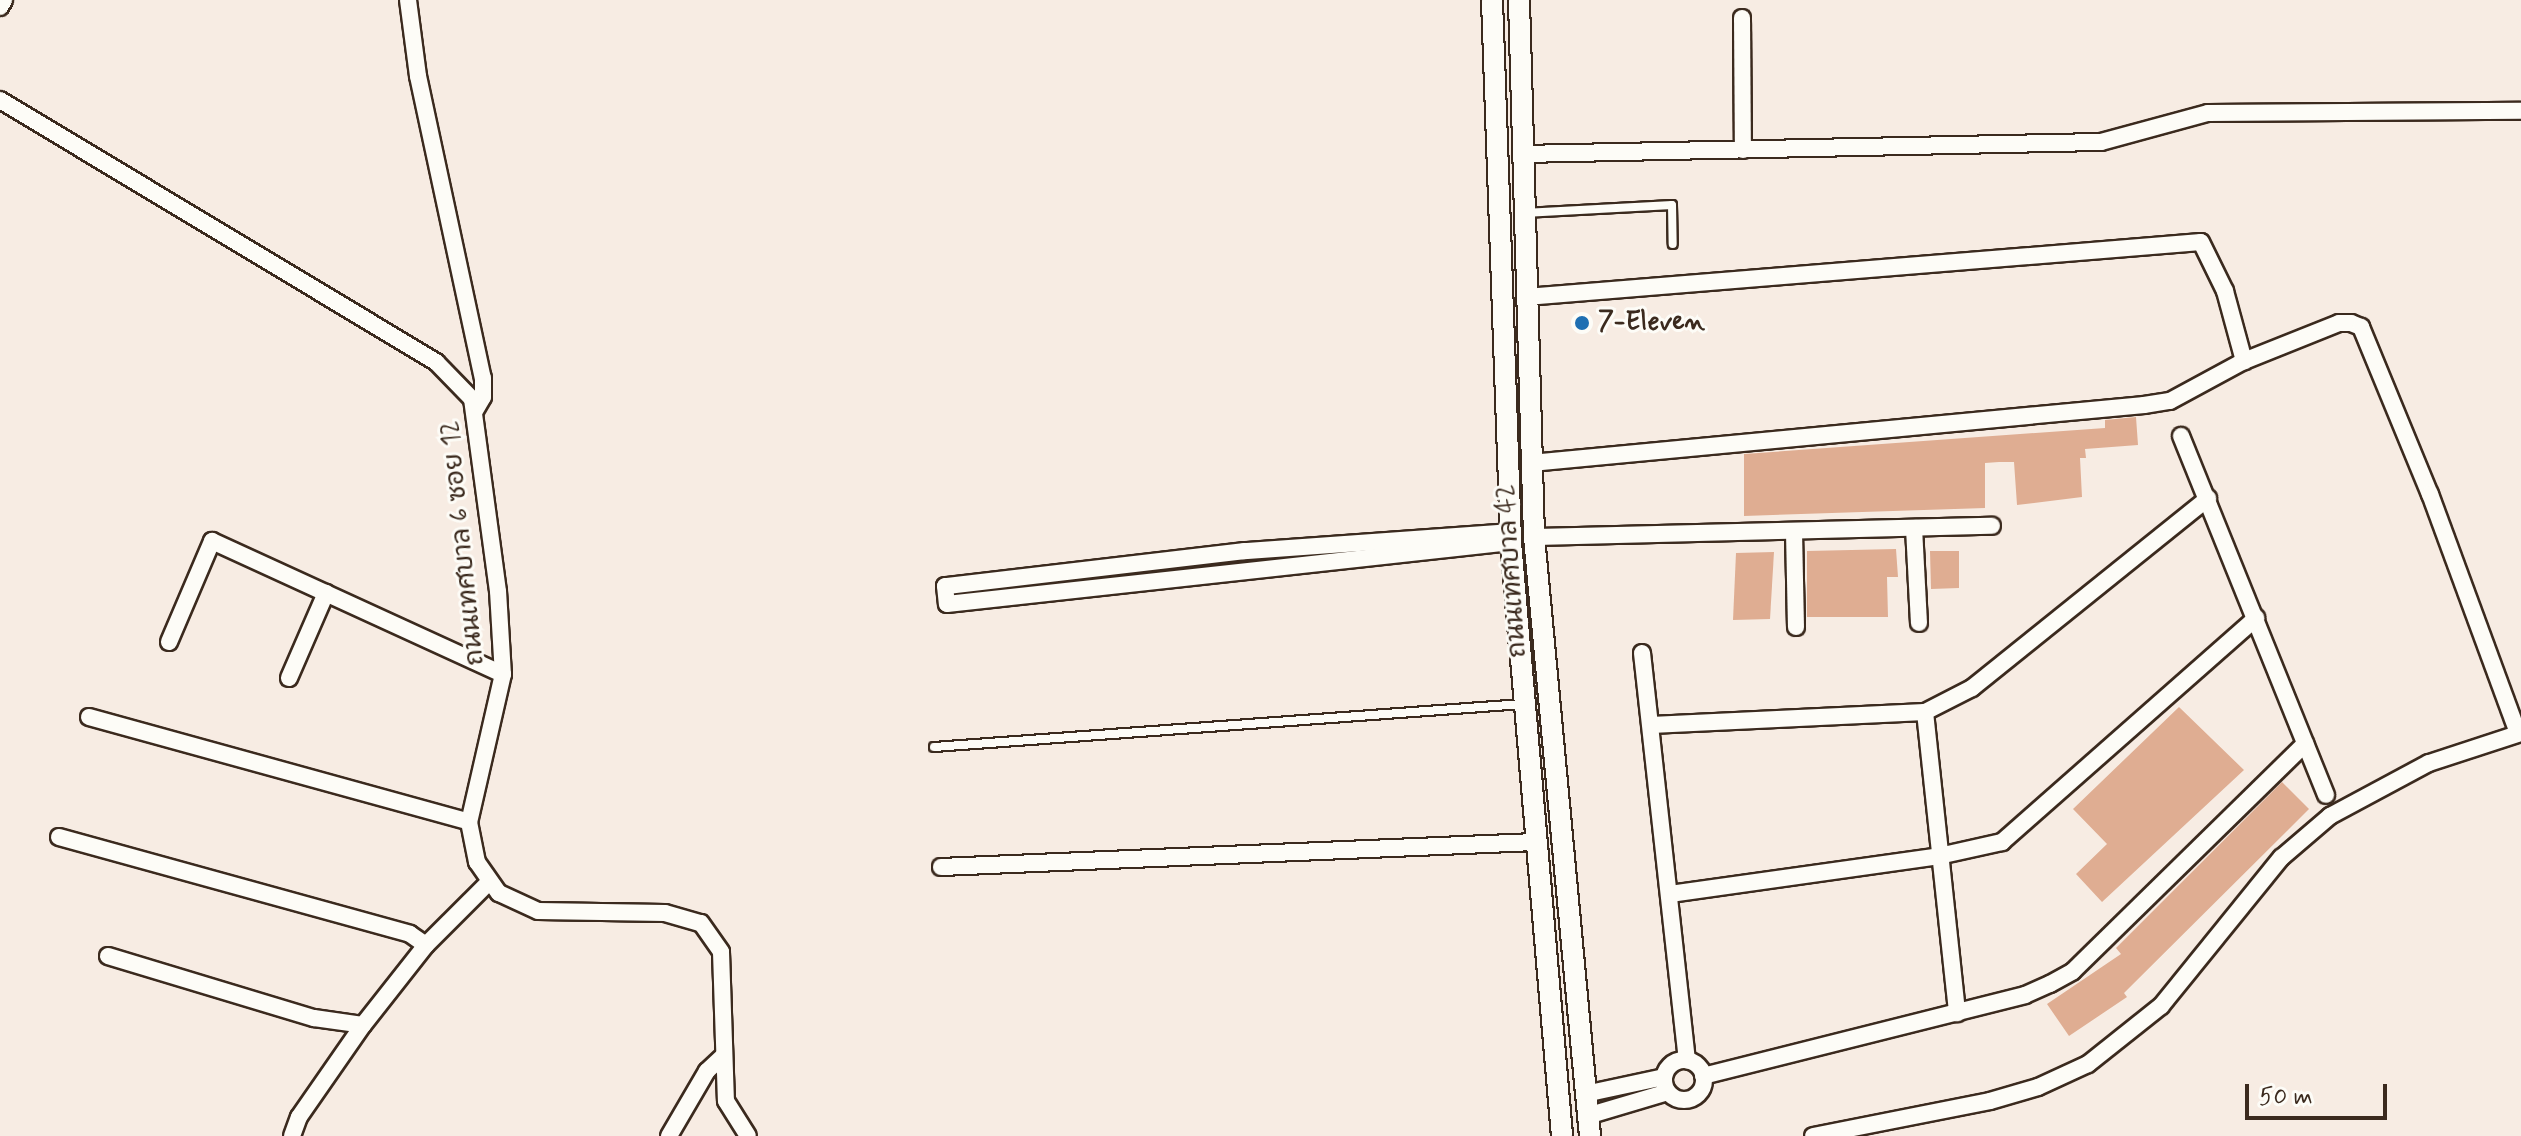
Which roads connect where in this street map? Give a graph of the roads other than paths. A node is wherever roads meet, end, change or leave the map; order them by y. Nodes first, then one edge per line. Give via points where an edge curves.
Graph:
1 (4, 0) edge
2 (408, 0) edge
3 (1492, 0) edge
4 (1519, 0) edge
5 (0, 7) edge
6 (1742, 18) dead end
7 (0, 100) edge
8 (2521, 111) edge
9 (1743, 150) junction
10 (1522, 154) junction
11 (1522, 213) junction
12 (1673, 244) dead end
13 (1526, 297) junction
14 (2244, 361) junction
15 (475, 411) junction
16 (2181, 436) dead end
17 (1531, 463) junction
18 (2208, 498) junction
19 (1992, 526) dead end
20 (1914, 528) junction
21 (1794, 532) junction
22 (1511, 537) junction
23 (1534, 537) junction
24 (1245, 551) junction
25 (1114, 566) junction
26 (1247, 574) junction
27 (1115, 588) junction
28 (326, 593) junction
29 (2256, 618) junction
30 (1919, 623) dead end
31 (1796, 627) dead end
32 (169, 642) dead end
33 (1642, 653) dead end
34 (503, 674) junction
35 (289, 678) dead end
36 (1522, 704) junction
37 (1925, 712) junction
38 (89, 717) dead end
39 (1651, 725) junction
40 (2520, 733) edge
41 (2305, 744) junction
42 (934, 747) dead end
43 (2326, 795) dead end
44 (469, 822) junction
45 (59, 837) dead end
46 (1534, 842) junction
47 (1939, 856) junction
48 (941, 867) dead end
49 (489, 882) junction
50 (1670, 894) junction
51 (426, 945) junction
52 (108, 956) dead end
53 (1957, 1013) junction
54 (363, 1025) junction
55 (723, 1056) junction
56 (1687, 1061) junction
57 (1703, 1076) junction
58 (1666, 1084) junction
59 (1585, 1094) junction
60 (1588, 1126) edge
61 (292, 1136) edge
62 (669, 1136) edge
63 (748, 1136) edge
64 (1562, 1136) edge
65 (1813, 1136) edge

1 - 5 street
2 - 15 street via 418,76 483,378 483,397
3 - 22 street, ถนนเทศบาล 42
4 - 10 street, ถนนเทศบาล 42
6 - 9 street
7 - 15 street, ถนนเทศบาล 6 ซอย 12 via 436,362 456,379
8 - 9 street via 2208,113 2174,119 2121,141
9 - 10 street
10 - 11 street, ถนนเทศบาล 42
11 - 12 lane via 1672,205
11 - 13 street, ถนนเทศบาล 42
13 - 14 street via 2201,242 2225,291
13 - 17 street, ถนนเทศบาล 42
14 - 17 street via 2170,401 2144,405
14 - 40 street via 2339,323 2361,327
15 - 34 street, ถนนเทศบาล 6 ซอย 12
16 - 18 street
17 - 23 street, ถนนเทศบาล 42
18 - 29 street
18 - 37 street via 1972,688
19 - 20 street
20 - 21 street
20 - 30 street
21 - 23 street
21 - 31 street
22 - 24 street
22 - 26 street
22 - 36 street, ถนนเทศบาล 42
23 - 59 street, ถนนเทศบาล 42
24 - 25 street
24 - 26 street
25 - 27 street
25 - 27 street via 945,586 947,604
26 - 27 street
28 - 32 street via 212,541
28 - 34 street
28 - 35 street
29 - 41 street
29 - 47 street via 2025,826 2002,842
33 - 39 street
34 - 44 street, ถนนเทศบาล 6 ซอย 12
36 - 42 lane
36 - 46 street, ถนนเทศบาล 42
37 - 39 street
37 - 47 street
38 - 44 street
39 - 50 street
40 - 65 street via 2429,763 2368,792 2320,823 2281,858 2161,1006 2088,1064 1990,1101
41 - 43 street
41 - 53 street via 2073,971 2025,995
44 - 49 street, ถนนเทศบาล 6 ซอย 12 via 477,862
45 - 51 street via 410,934
46 - 48 street
46 - 64 street, ถนนเทศบาล 42
47 - 50 street
47 - 53 street
49 - 51 street
49 - 55 street via 499,893 538,911 665,913 701,923 721,952
50 - 56 street
51 - 54 street
52 - 54 street via 314,1018
53 - 57 street
54 - 61 street via 299,1117
55 - 62 street via 707,1071
55 - 63 street via 726,1101
56 - 57 street
56 - 58 street via 1673,1063
57 - 58 street via 1694,1097 1677,1098
58 - 59 street
58 - 60 street
59 - 60 street, ถนนเทศบาล 42

